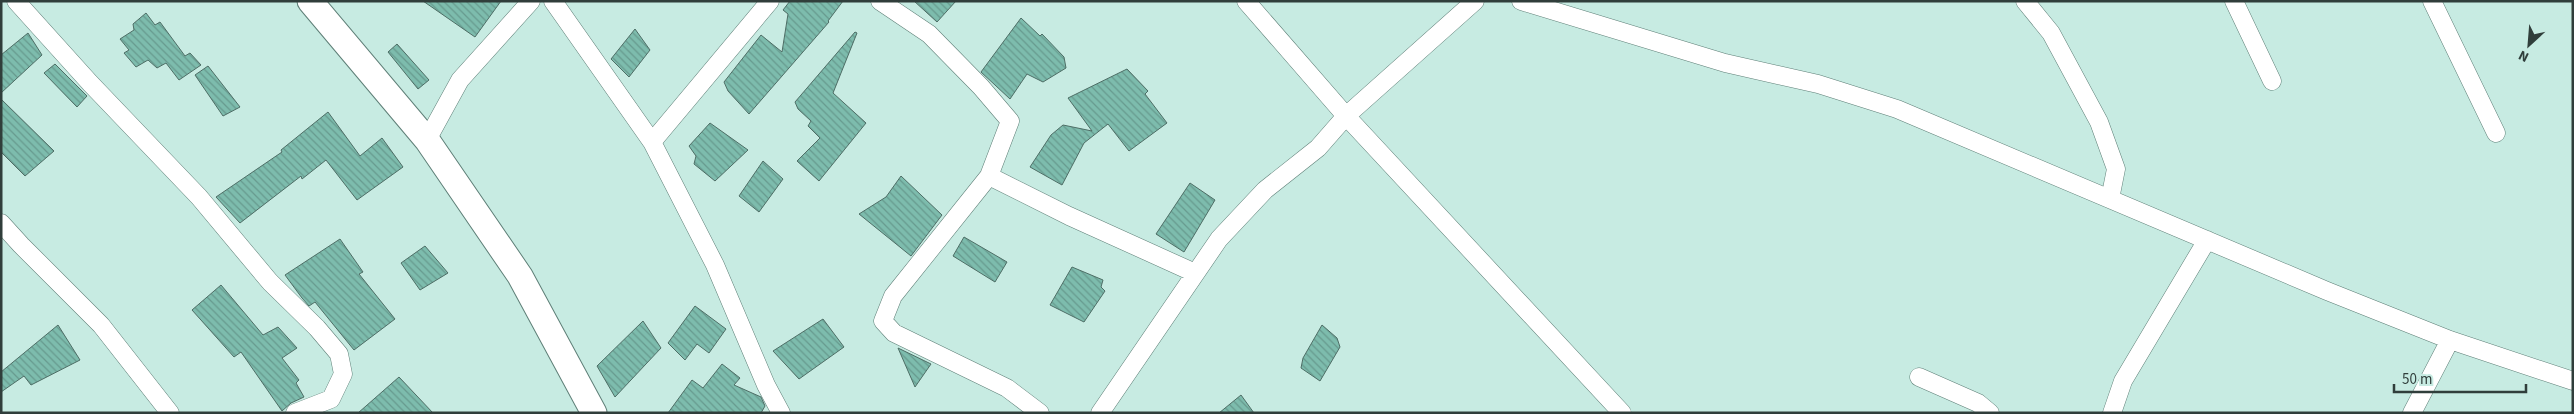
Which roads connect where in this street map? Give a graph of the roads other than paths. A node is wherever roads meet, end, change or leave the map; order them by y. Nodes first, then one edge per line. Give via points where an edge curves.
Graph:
1 (16, 1) edge
2 (310, 1) edge
3 (531, 1) edge
4 (554, 1) edge
5 (770, 1) edge
6 (880, 1) edge
7 (1246, 1) edge
8 (1475, 1) edge
9 (1521, 1) edge
10 (2025, 1) edge
11 (2234, 1) edge
12 (2432, 1) edge
13 (2272, 82) dead end
14 (1346, 116) junction
15 (2496, 133) dead end
16 (427, 140) junction
17 (652, 142) junction
18 (989, 176) junction
19 (2110, 199) junction
20 (1, 223) edge
21 (2207, 240) junction
22 (1195, 273) junction
23 (2450, 340) junction
24 (1919, 377) dead end
25 (2573, 381) edge
26 (300, 412) edge
27 (170, 413) edge
28 (594, 413) edge
29 (781, 413) edge
30 (1040, 413) edge
31 (1100, 413) edge
32 (1622, 413) edge
33 (1990, 413) edge
34 (2112, 413) edge
35 (2412, 413) edge

1 - 26 street via 199,197 270,282 339,354 343,374 331,399
2 - 16 main road
3 - 16 street via 460,80
4 - 17 street
5 - 17 street
6 - 18 street via 929,34 1010,121
7 - 14 street
8 - 14 street
9 - 19 street via 1725,63 1818,84 1897,109
10 - 19 street via 2051,33 2099,122 2116,169
11 - 13 street
12 - 15 street
14 - 22 street via 1318,148 1266,190 1219,240
14 - 32 street
16 - 28 main road via 520,276
17 - 29 street via 715,265
18 - 22 street
18 - 30 street via 894,296 884,321 894,333 1007,388
19 - 21 street
20 - 27 street via 101,325
21 - 23 street
21 - 34 street via 2123,381
22 - 31 street
23 - 25 street
23 - 35 street
24 - 33 street via 1978,403

